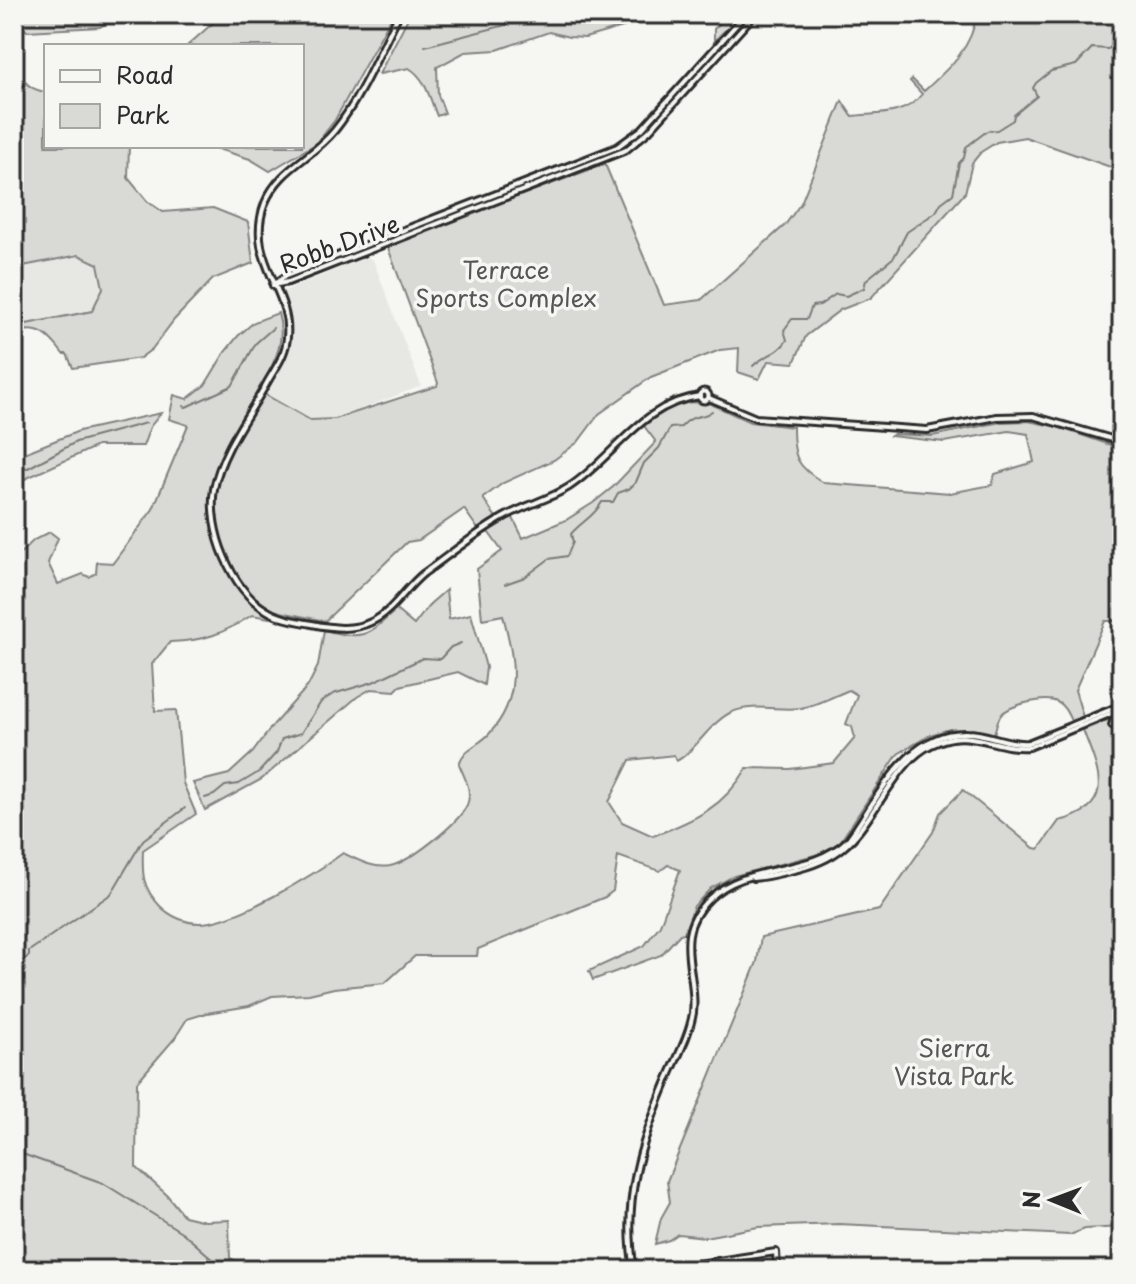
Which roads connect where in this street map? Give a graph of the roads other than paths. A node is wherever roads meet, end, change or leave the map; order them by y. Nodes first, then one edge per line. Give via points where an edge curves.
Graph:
1 (399, 14) edge
2 (746, 14) edge
3 (755, 14) edge
4 (273, 285) junction
5 (1122, 442) edge
6 (1122, 707) edge
7 (1116, 712) junction
8 (1112, 725) dead end
9 (751, 877) junction
10 (634, 1270) edge
11 (659, 1270) edge
12 (777, 1270) edge

1 - 4 street via 339,125 283,174 267,200 260,243
2 - 4 street, Robb Drive via 642,129 617,147
3 - 4 street, Robb Drive via 626,150
4 - 5 street via 286,321 286,347 220,469 213,519 221,547 248,596 268,611 297,621 348,628 378,619 423,574 499,520 570,486 663,406 706,392 756,418 927,430 1033,416
6 - 7 street
6 - 9 street via 1028,743 969,733 935,739 906,758 835,851 818,861
7 - 8 street
7 - 9 street via 1029,747 969,736 936,742 904,767 837,854 813,866
9 - 10 street via 709,898 690,928 692,1017 638,1157 631,1216
11 - 12 street via 776,1252

